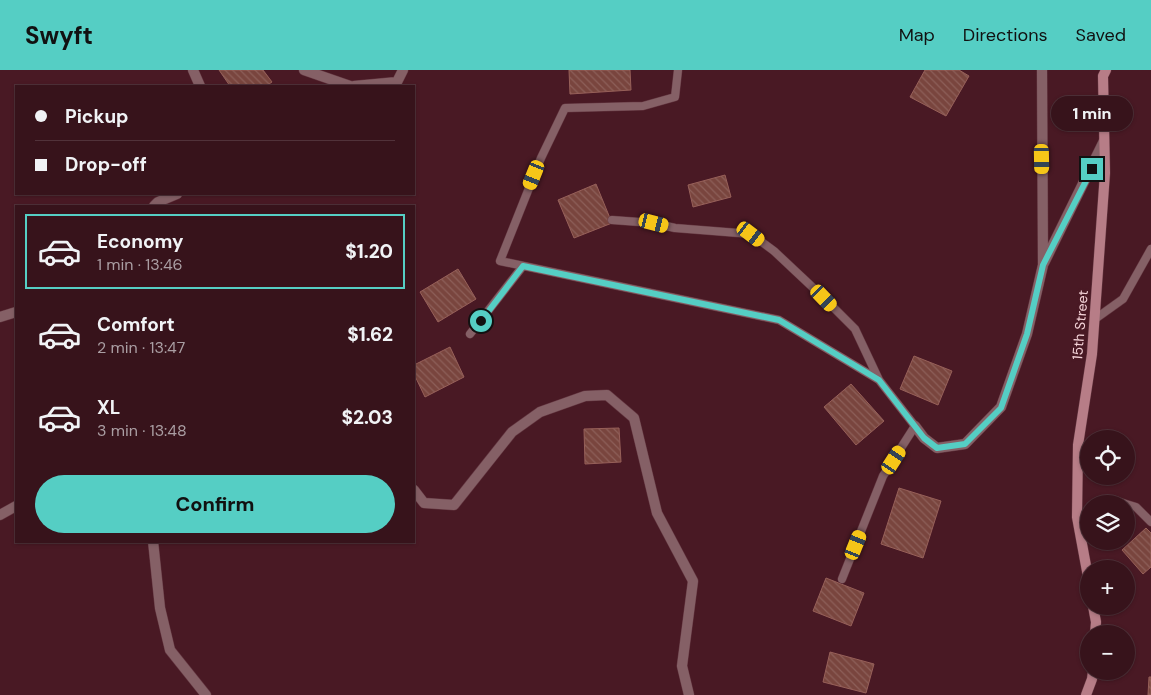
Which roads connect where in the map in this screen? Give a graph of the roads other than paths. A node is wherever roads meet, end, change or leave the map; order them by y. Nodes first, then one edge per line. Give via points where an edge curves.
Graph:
1 (194, 70) edge
2 (304, 70) edge
3 (402, 70) edge
4 (678, 70) edge
5 (1042, 70) edge
6 (1106, 70) edge
7 (200, 85) edge
8 (347, 85) edge
9 (365, 85) edge
10 (1104, 141) junction
11 (175, 195) edge
12 (155, 205) edge
13 (612, 220) dead end
14 (1151, 249) edge
15 (1043, 265) junction
16 (523, 266) junction
17 (15, 312) edge
18 (0, 317) edge
19 (1095, 318) junction
20 (470, 334) dead end
21 (879, 380) junction
22 (915, 426) junction
23 (415, 491) edge
24 (15, 507) edge
25 (1135, 508) edge
26 (0, 515) edge
27 (1080, 516) edge
28 (1077, 517) junction
29 (1151, 522) edge
30 (153, 543) edge
31 (1085, 560) edge
32 (842, 579) dead end
33 (1092, 680) edge
34 (206, 695) edge
35 (689, 695) edge
36 (1086, 695) edge

1 - 7 street
2 - 8 street
3 - 9 street via 397,82
4 - 16 lane via 675,96 643,106 565,108 500,262
5 - 15 street
6 - 10 street, 15th Street via 1103,76
10 - 15 street
10 - 19 street, 15th Street via 1105,173
11 - 12 street
13 - 21 lane via 751,234 774,251 855,329
14 - 19 lane via 1123,299
15 - 22 street via 1027,334 1001,408 965,444 937,448
16 - 20 lane
16 - 21 lane via 779,320
17 - 18 street
19 - 28 street, 15th Street via 1078,445
21 - 22 lane
22 - 32 lane via 883,476
23 - 35 street via 424,503 454,505 512,432 540,412 584,396 607,395 634,418 657,513 693,581 682,666
24 - 26 street
25 - 29 lane
27 - 28 lane
28 - 31 street, 15th Street
30 - 34 street via 160,608 170,650
33 - 36 street

